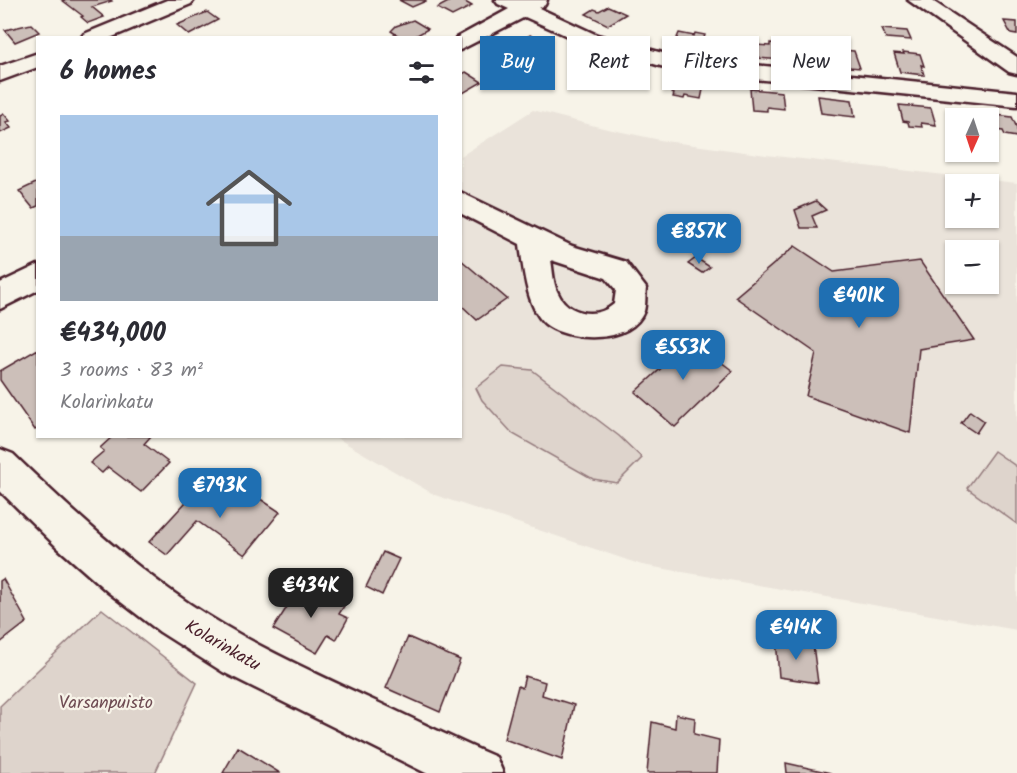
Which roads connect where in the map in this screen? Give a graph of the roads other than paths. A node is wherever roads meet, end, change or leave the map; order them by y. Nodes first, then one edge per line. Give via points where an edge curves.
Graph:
1 (184, 0) edge
2 (918, 0) edge
3 (523, 3) edge
4 (97, 36) edge
5 (462, 43) edge
6 (36, 60) edge
7 (1017, 67) edge
8 (0, 74) edge
9 (1017, 99) edge
10 (462, 202) edge
11 (533, 240) dead end
12 (36, 277) edge
13 (0, 297) edge
14 (0, 466) edge
15 (480, 773) edge

1 - 4 street
2 - 7 street
3 - 5 street
3 - 9 street via 590,39 664,60
6 - 8 street
10 - 11 street
12 - 13 street
14 - 15 street, Kolarinkatu via 58,525 154,603 203,636 450,762

